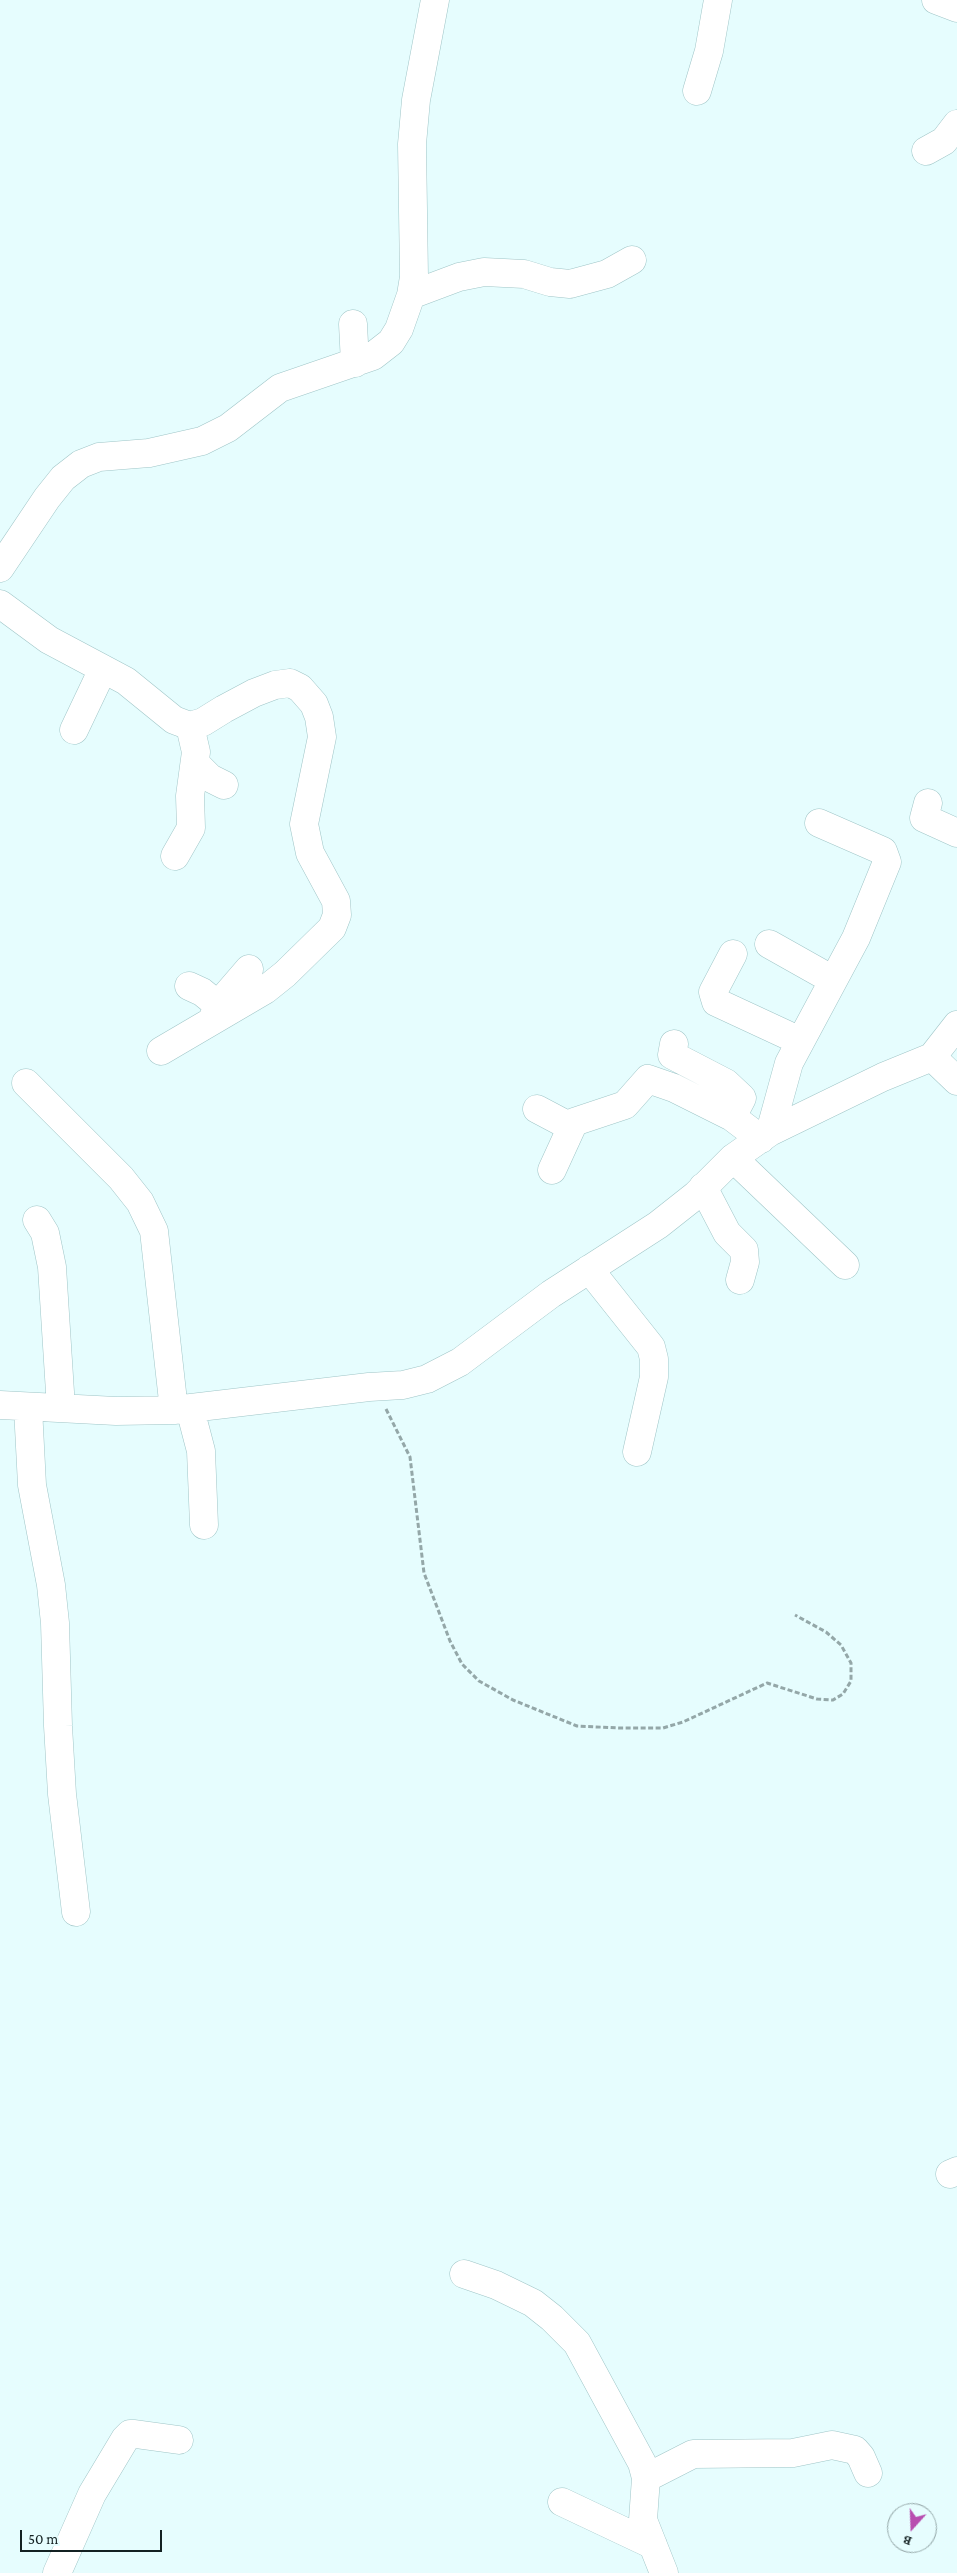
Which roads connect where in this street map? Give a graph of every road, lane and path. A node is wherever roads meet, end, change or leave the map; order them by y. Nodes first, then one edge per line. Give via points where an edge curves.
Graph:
1 (435, 0) edge
2 (718, 0) edge
3 (936, 0) edge
4 (957, 8) edge
5 (697, 91) dead end
6 (957, 124) edge
7 (926, 151) dead end
8 (632, 260) dead end
9 (411, 295) junction
10 (354, 324) dead end
11 (355, 363) junction
12 (0, 568) edge
13 (0, 604) edge
14 (102, 669) junction
15 (190, 726) junction
16 (74, 730) dead end
17 (196, 764) junction
18 (224, 785) dead end
19 (928, 803) dead end
20 (820, 823) dead end
21 (957, 833) edge
22 (175, 856) dead end
23 (769, 944) dead end
24 (734, 954) dead end
25 (249, 969) dead end
26 (833, 980) junction
27 (189, 986) dead end
28 (215, 1012) junction
29 (957, 1025) edge
30 (800, 1041) junction
31 (674, 1044) dead end
32 (161, 1051) dead end
33 (932, 1057) junction
34 (957, 1081) edge
35 (26, 1083) dead end
36 (537, 1109) dead end
37 (732, 1117) junction
38 (571, 1127) junction
39 (765, 1135) junction
40 (733, 1158) junction
41 (552, 1170) dead end
42 (704, 1187) junction
43 (37, 1220) dead end
44 (845, 1265) dead end
45 (588, 1269) junction
46 (740, 1280) dead end
47 (369, 1387) junction
48 (0, 1405) edge
49 (28, 1408) junction
50 (61, 1408) junction
51 (182, 1410) junction
52 (637, 1452) dead end
53 (204, 1525) dead end
54 (795, 1615) dead end
55 (76, 1912) dead end
56 (464, 2274) dead end
57 (179, 2440) dead end
58 (868, 2473) dead end
59 (646, 2478) junction
60 (562, 2502) dead end
61 (653, 2545) junction
62 (57, 2573) edge
63 (664, 2573) edge

1 - 9 street via 416,100 412,144 411,207 415,265
2 - 5 street via 710,51
3 - 4 street
6 - 7 street via 944,141
8 - 9 street via 607,274 570,284 524,274 484,272 459,276
9 - 11 street via 391,342 373,356
10 - 11 street
11 - 12 street via 280,388 228,428 202,441 149,454 99,457 81,464 63,478 47,498
13 - 14 street via 49,640
14 - 15 street via 126,682 174,720
14 - 16 street
15 - 17 street
15 - 28 street via 275,685 290,683 300,688 314,704 322,737 304,824 306,841 336,901 332,928 265,990
17 - 18 street via 210,778
17 - 22 street via 190,796 191,828
19 - 21 street via 924,818
20 - 26 street via 883,850 887,862 856,938
23 - 26 street
24 - 30 street via 713,992 716,1002
25 - 28 street
26 - 30 street
27 - 28 street via 202,992
28 - 32 street
29 - 33 street
30 - 39 street via 784,1076
31 - 37 street via 672,1055 726,1083 742,1098
33 - 34 street
33 - 39 street via 883,1077
35 - 51 street via 121,1178 140,1202 154,1231
36 - 38 street
37 - 38 street via 674,1088 648,1079 625,1105 577,1120
37 - 39 street
38 - 41 street
39 - 40 street
40 - 42 street
40 - 44 street
42 - 45 street via 658,1225
42 - 46 street via 727,1233 744,1250 746,1262
43 - 50 street via 45,1233 52,1267
45 - 47 street via 441,1374 403,1385
45 - 52 street via 650,1347 654,1359 654,1377
47 - 51 street
47 - 54 path via 389,1414 410,1457 424,1574 450,1641 462,1664 479,1681 513,1700 577,1726 618,1728 663,1728 683,1722 767,1683 817,1699 833,1700 843,1694 851,1680 851,1663 841,1645 826,1632
48 - 49 street
49 - 50 street
49 - 55 street via 32,1485 56,1623 62,1794
50 - 51 street
51 - 53 street via 201,1451
56 - 59 street via 533,2303 577,2343 636,2452
57 - 62 street via 135,2434 126,2438 92,2494
58 - 59 street via 855,2450 832,2445 793,2453 693,2454
59 - 61 street via 643,2520
60 - 61 street
61 - 63 street

